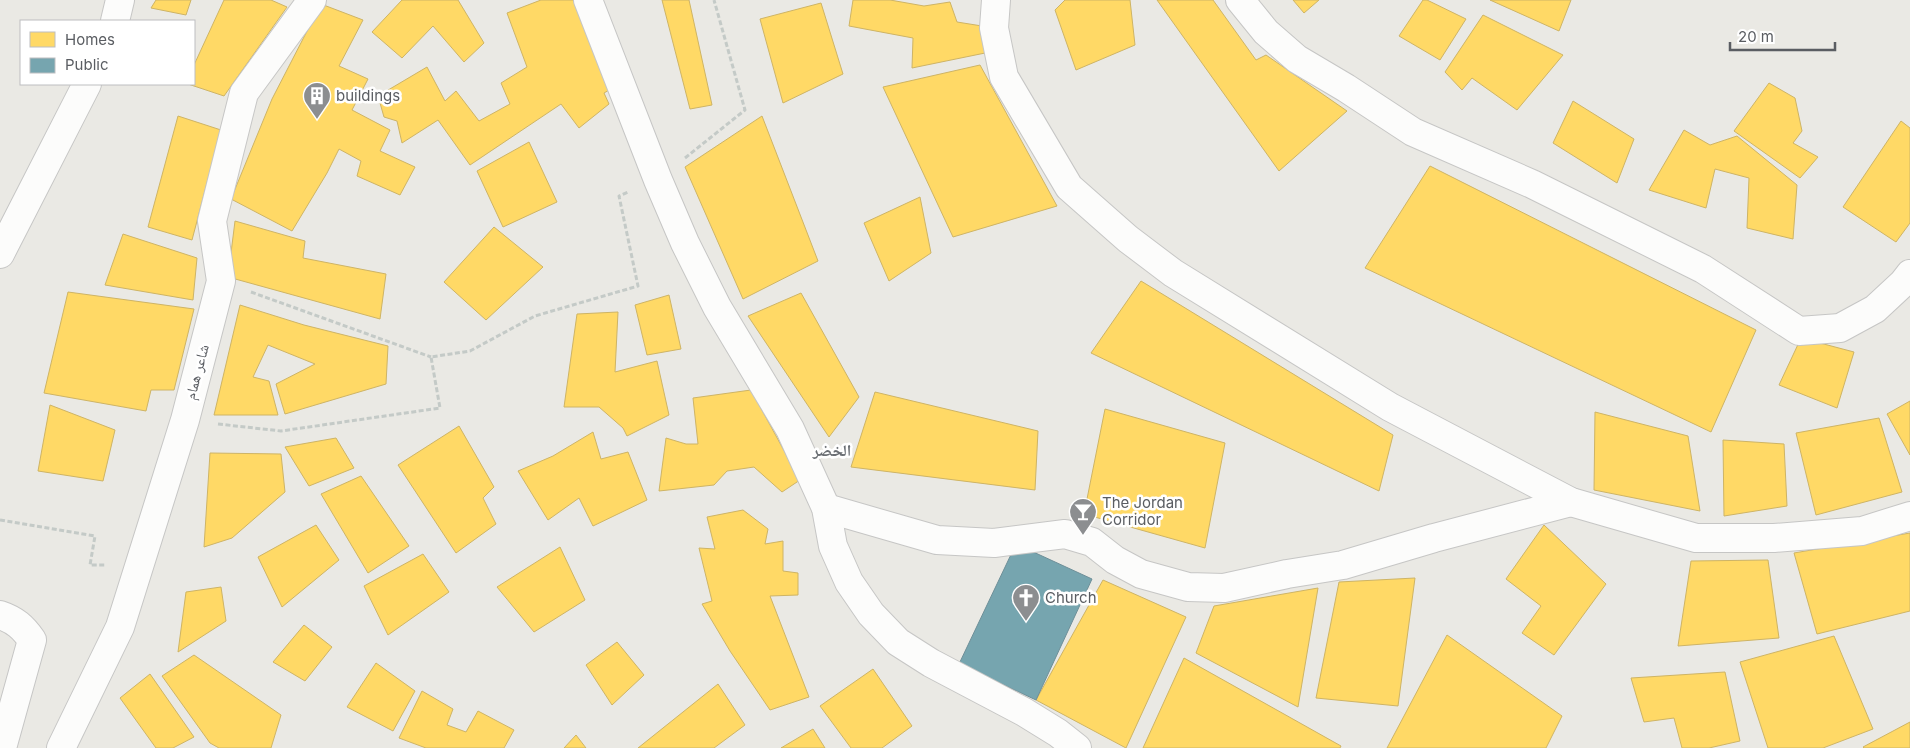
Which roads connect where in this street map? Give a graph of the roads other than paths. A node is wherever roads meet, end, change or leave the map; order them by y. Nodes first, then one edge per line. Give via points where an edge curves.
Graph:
1 (120, 0) edge
2 (312, 0) edge
3 (588, 0) edge
4 (996, 0) edge
5 (1240, 0) edge
6 (115, 20) edge
7 (86, 85) edge
8 (0, 254) edge
9 (1910, 274) edge
10 (1571, 502) junction
11 (826, 508) junction
12 (1910, 516) edge
13 (0, 615) edge
14 (2, 748) edge
15 (61, 748) edge
16 (1077, 748) edge

1 - 6 street
2 - 15 street, شاعر همام via 244,93 212,221 221,281 185,420 120,628
3 - 11 street via 685,243 717,307 790,429
4 - 10 street via 994,28 1004,77 1069,187 1128,239 1228,308 1390,407
5 - 9 street via 1266,32 1297,59 1413,132 1532,184 1703,270 1799,331 1840,328 1874,309
7 - 8 street
10 - 11 street via 1343,564 1224,588 1188,587 1141,574 1092,542 1065,534 994,543 937,540
10 - 12 street via 1696,538 1774,538 1862,531
11 - 16 street via 833,546 849,582 871,614 898,642 931,664 1024,712
13 - 14 street via 12,619 32,640

